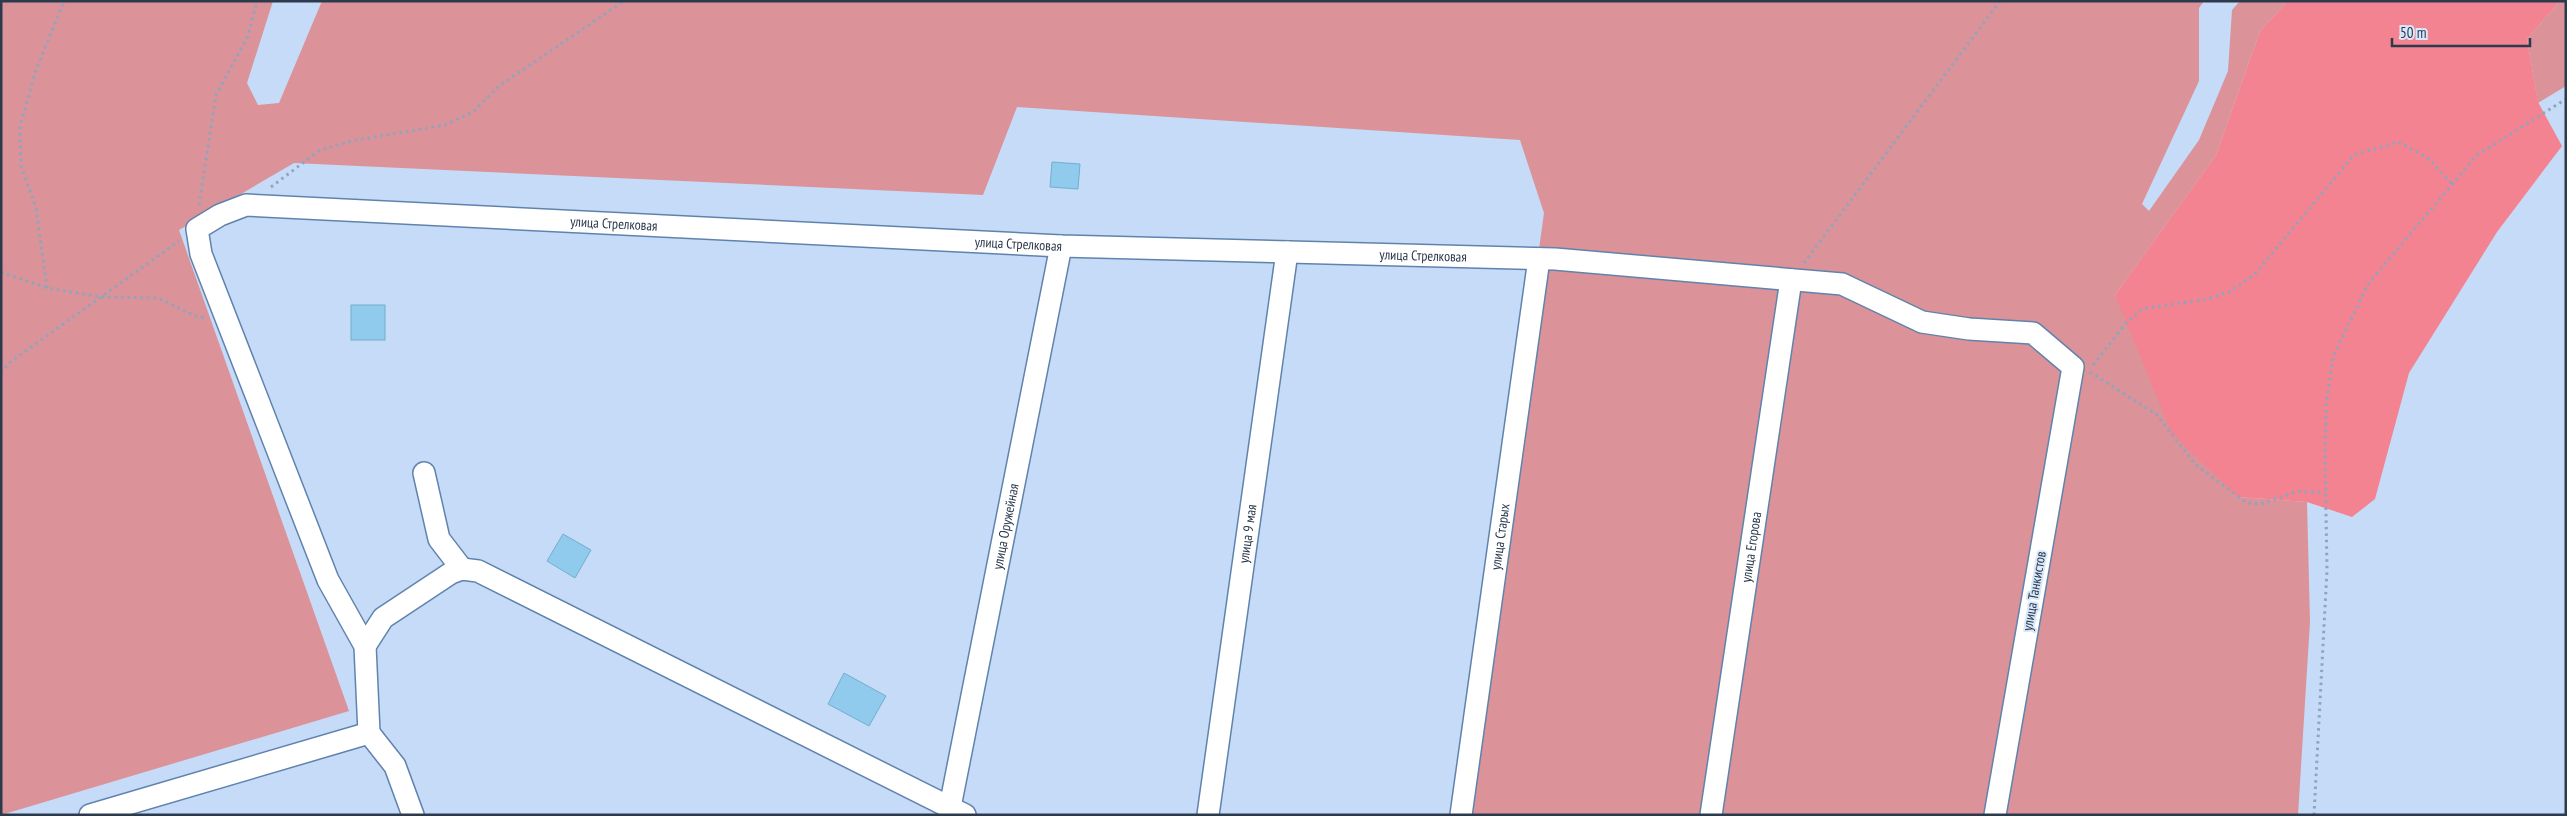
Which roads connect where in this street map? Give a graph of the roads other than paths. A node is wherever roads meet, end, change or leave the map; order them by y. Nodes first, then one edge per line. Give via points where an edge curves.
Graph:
1 (1062, 246) junction
2 (1287, 252) junction
3 (1539, 259) junction
4 (1791, 280) junction
5 (2073, 366) joint
6 (424, 473) dead end
7 (462, 569) junction
8 (365, 646) junction
9 (369, 733) junction
10 (114, 811) edge
11 (957, 811) edge
12 (90, 815) edge
13 (413, 815) edge
14 (1208, 815) edge
15 (1461, 815) edge
16 (1711, 815) edge
17 (1996, 815) edge

1 - 2 street, улица Стрелковая
1 - 8 street, улица Стрелковая via 246,205 220,215 197,229 201,254 328,580
1 - 11 street, улица Оружейная
2 - 3 street, улица Стрелковая
2 - 14 street, улица 9 мая
3 - 4 street, улица Стрелковая
3 - 15 street, улица Старых
4 - 5 street, улица Стрелковая via 1842,284 1922,322 1969,329 2032,332
4 - 16 street, улица Егорова
5 - 17 street, улица Танкистов
6 - 7 street via 439,539
7 - 8 street via 383,618
7 - 11 street via 478,571
8 - 9 street
9 - 10 street
9 - 13 street via 395,766
10 - 12 street

